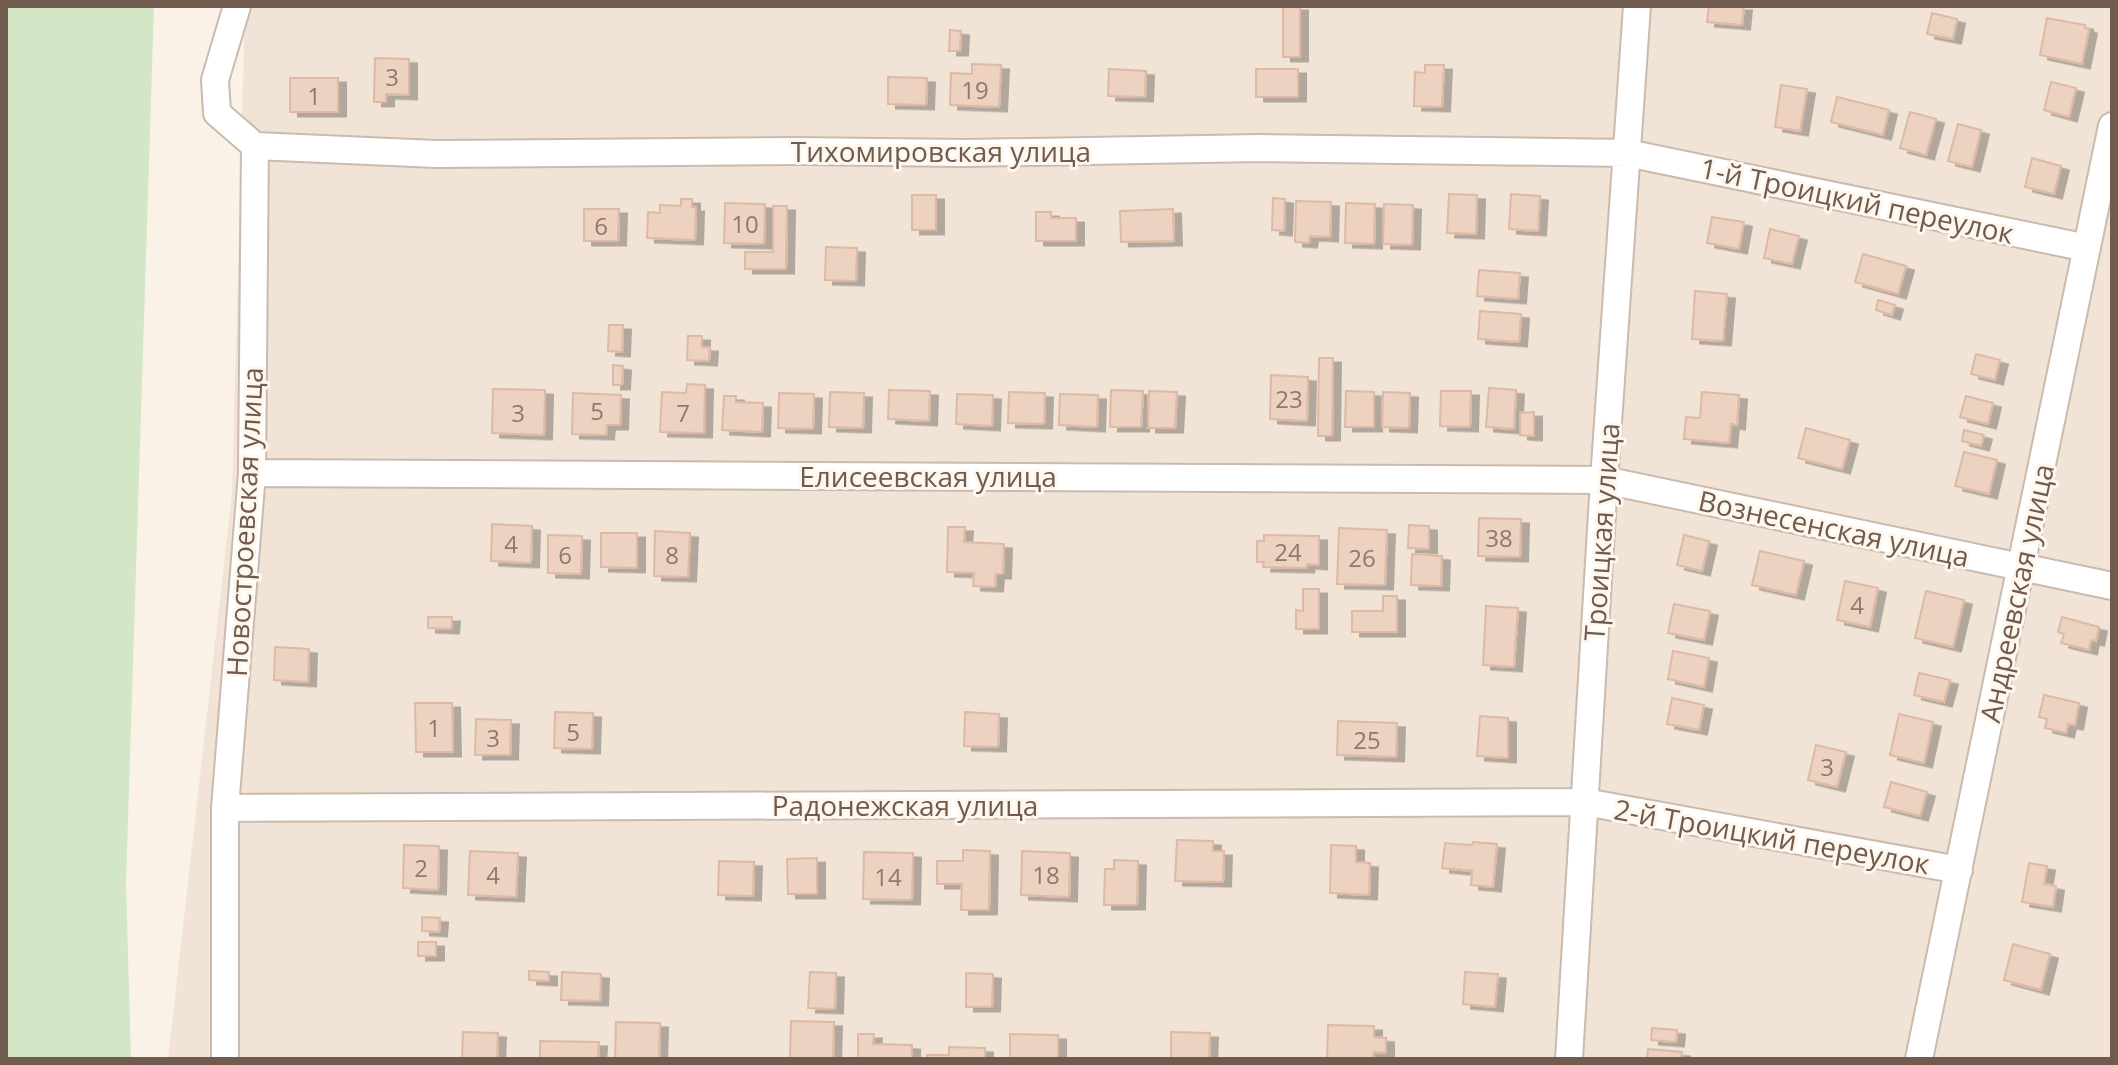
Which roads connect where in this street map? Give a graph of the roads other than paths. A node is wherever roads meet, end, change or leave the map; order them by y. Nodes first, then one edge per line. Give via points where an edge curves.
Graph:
1 (237, 6) edge
2 (1637, 6) edge
3 (2112, 126) edge
4 (255, 146) junction
5 (1627, 153) junction
6 (2087, 248) junction
7 (252, 473) junction
8 (1604, 480) junction
9 (2021, 567) junction
10 (2112, 586) edge
11 (1585, 802) junction
12 (225, 808) junction
13 (1959, 870) junction
14 (225, 1059) edge
15 (1569, 1059) edge
16 (1919, 1059) edge

1 - 4 street via 215,80 217,113
2 - 5 street, Троицкая улица
3 - 6 street, Андреевская улица
4 - 5 street, Тихомировская улица via 436,154 1260,148
4 - 7 street, Новостроевская улица
5 - 6 street, 1-й Троицкий переулок
5 - 8 street, Троицкая улица
6 - 9 street, Андреевская улица
7 - 8 street, Елисеевская улица
7 - 12 street, Новостроевская улица
8 - 9 street, Вознесенская улица
8 - 11 street, Троицкая улица
9 - 10 street, Вознесенская улица
9 - 13 street, Андреевская улица
11 - 12 street, Радонежская улица
11 - 13 street, 2-й Троицкий переулок
11 - 15 street, Троицкая улица
12 - 14 street, Новостроевская улица
13 - 16 street, Андреевская улица

